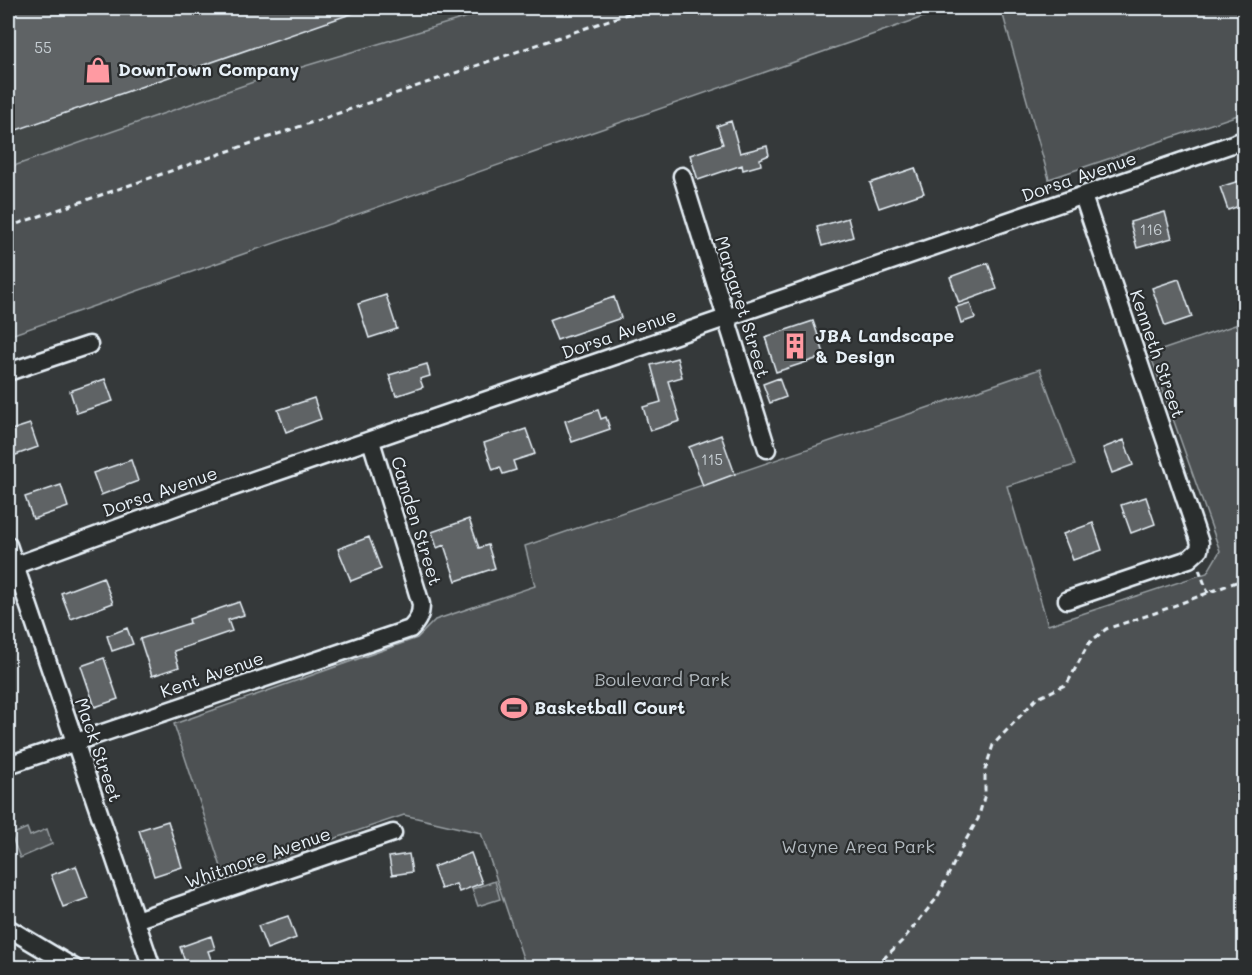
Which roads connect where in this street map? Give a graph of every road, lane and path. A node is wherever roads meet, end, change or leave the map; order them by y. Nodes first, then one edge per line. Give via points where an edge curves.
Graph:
1 (644, 8) edge
2 (1245, 140) edge
3 (682, 176) dead end
4 (1083, 196) junction
5 (8, 227) edge
6 (725, 318) junction
7 (89, 345) dead end
8 (8, 372) edge
9 (371, 441) junction
10 (767, 449) dead end
11 (8, 545) edge
12 (1194, 556) junction
13 (11, 567) edge
14 (1245, 579) edge
15 (1208, 593) junction
16 (1067, 600) dead end
17 (421, 613) joint
18 (74, 741) junction
19 (8, 765) edge
20 (393, 833) dead end
21 (136, 920) junction
22 (8, 928) edge
23 (75, 968) edge
24 (152, 968) edge
25 (864, 968) edge

1 - 5 path
2 - 4 street, Dorsa Avenue
3 - 6 street, Margaret Street
4 - 6 street, Dorsa Avenue
4 - 12 street, Kenneth Street via 1195,525 1200,543
6 - 9 street, Dorsa Avenue
6 - 10 street, Margaret Street
7 - 8 street
9 - 13 street, Dorsa Avenue
9 - 17 street, Camden Street
11 - 13 street, Mack Street
12 - 15 path
12 - 16 street
13 - 18 street, Mack Street
14 - 15 path
15 - 25 path via 1106,629 1089,643 1067,684 1036,699 993,745 978,819 937,898 902,941 880,962
17 - 18 street, Kent Avenue via 410,629
18 - 19 street, Kent Avenue
18 - 21 street, Mack Street
20 - 21 street, Whitmore Avenue
21 - 24 street, Mack Street
22 - 23 street

